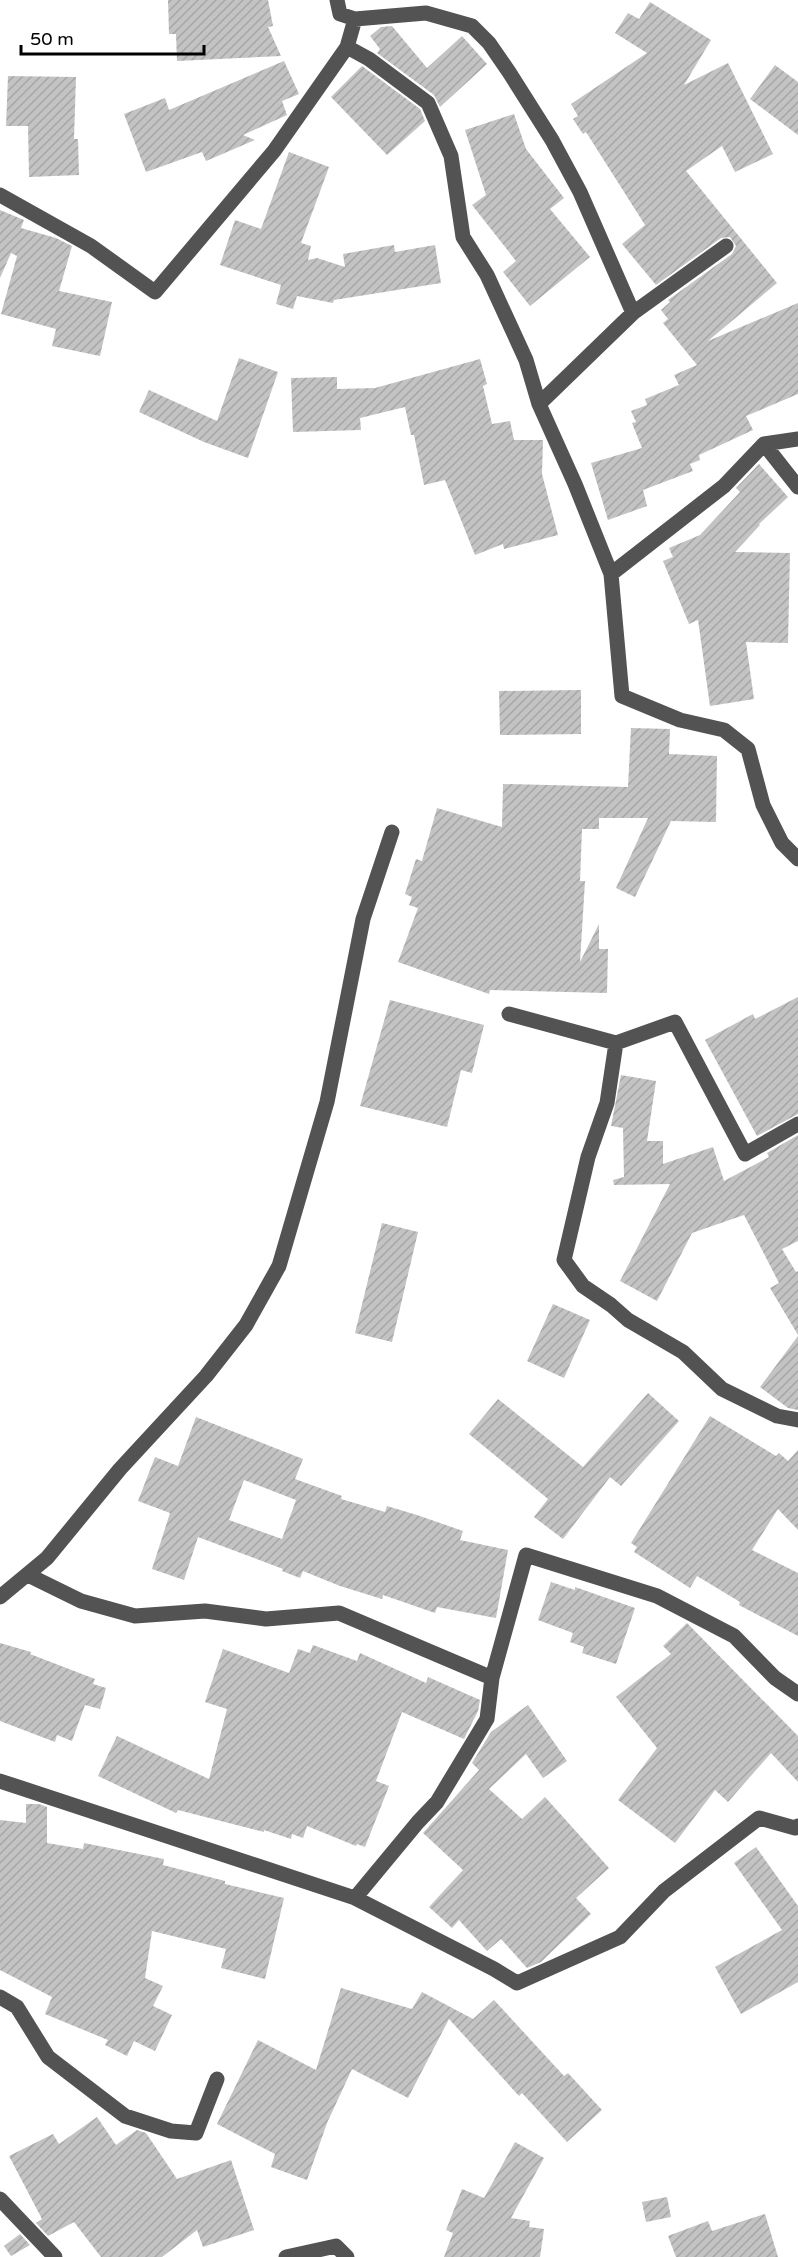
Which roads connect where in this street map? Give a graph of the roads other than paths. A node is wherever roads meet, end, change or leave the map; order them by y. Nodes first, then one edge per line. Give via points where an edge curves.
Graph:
1 (337, 0) edge
2 (356, 19) junction
3 (346, 47) junction
4 (0, 195) edge
5 (726, 246) dead end
6 (633, 313) junction
7 (539, 404) junction
8 (798, 439) edge
9 (765, 444) junction
10 (798, 487) edge
11 (611, 574) junction
12 (392, 832) dead end
13 (798, 859) edge
14 (509, 1014) dead end
15 (616, 1043) junction
16 (798, 1124) edge
17 (798, 1420) edge
18 (28, 1575) junction
19 (0, 1597) edge
20 (492, 1678) junction
21 (798, 1694) edge
22 (0, 1781) edge
23 (759, 1818) junction
24 (798, 1826) edge
25 (798, 1836) edge
26 (355, 1898) junction
27 (0, 1996) edge
28 (217, 2079) dead end
29 (0, 2199) edge
30 (55, 2257) edge
31 (286, 2257) edge
32 (347, 2257) edge

1 - 2 street via 340,14
2 - 3 street
2 - 6 street via 426,13 472,26 489,43 552,140 580,192
3 - 4 street via 273,151 155,292 91,246
3 - 7 street via 369,59 428,104 451,156 463,237 487,275 526,360
5 - 6 street
6 - 7 street
7 - 11 street
8 - 9 street
9 - 10 street
9 - 11 street via 724,486
11 - 13 street via 622,696 681,720 724,730 748,749 763,805 782,843
12 - 18 street via 363,919 327,1102 279,1266 246,1325 206,1376
14 - 15 street
15 - 16 street via 675,1022 745,1154
15 - 17 street via 608,1103 588,1157 564,1260 583,1286 628,1320 683,1352 722,1389 777,1416
18 - 19 street
18 - 20 street via 81,1601 135,1616 205,1611 266,1619 339,1613
20 - 21 street via 526,1556 657,1596 734,1636
20 - 26 street via 487,1719 437,1802
22 - 26 street
23 - 24 street
23 - 25 street
23 - 26 street via 664,1891 620,1937 517,1983
27 - 28 street via 17,2007 48,2056 125,2116 171,2131 196,2133
29 - 30 street
31 - 32 street via 336,2246

